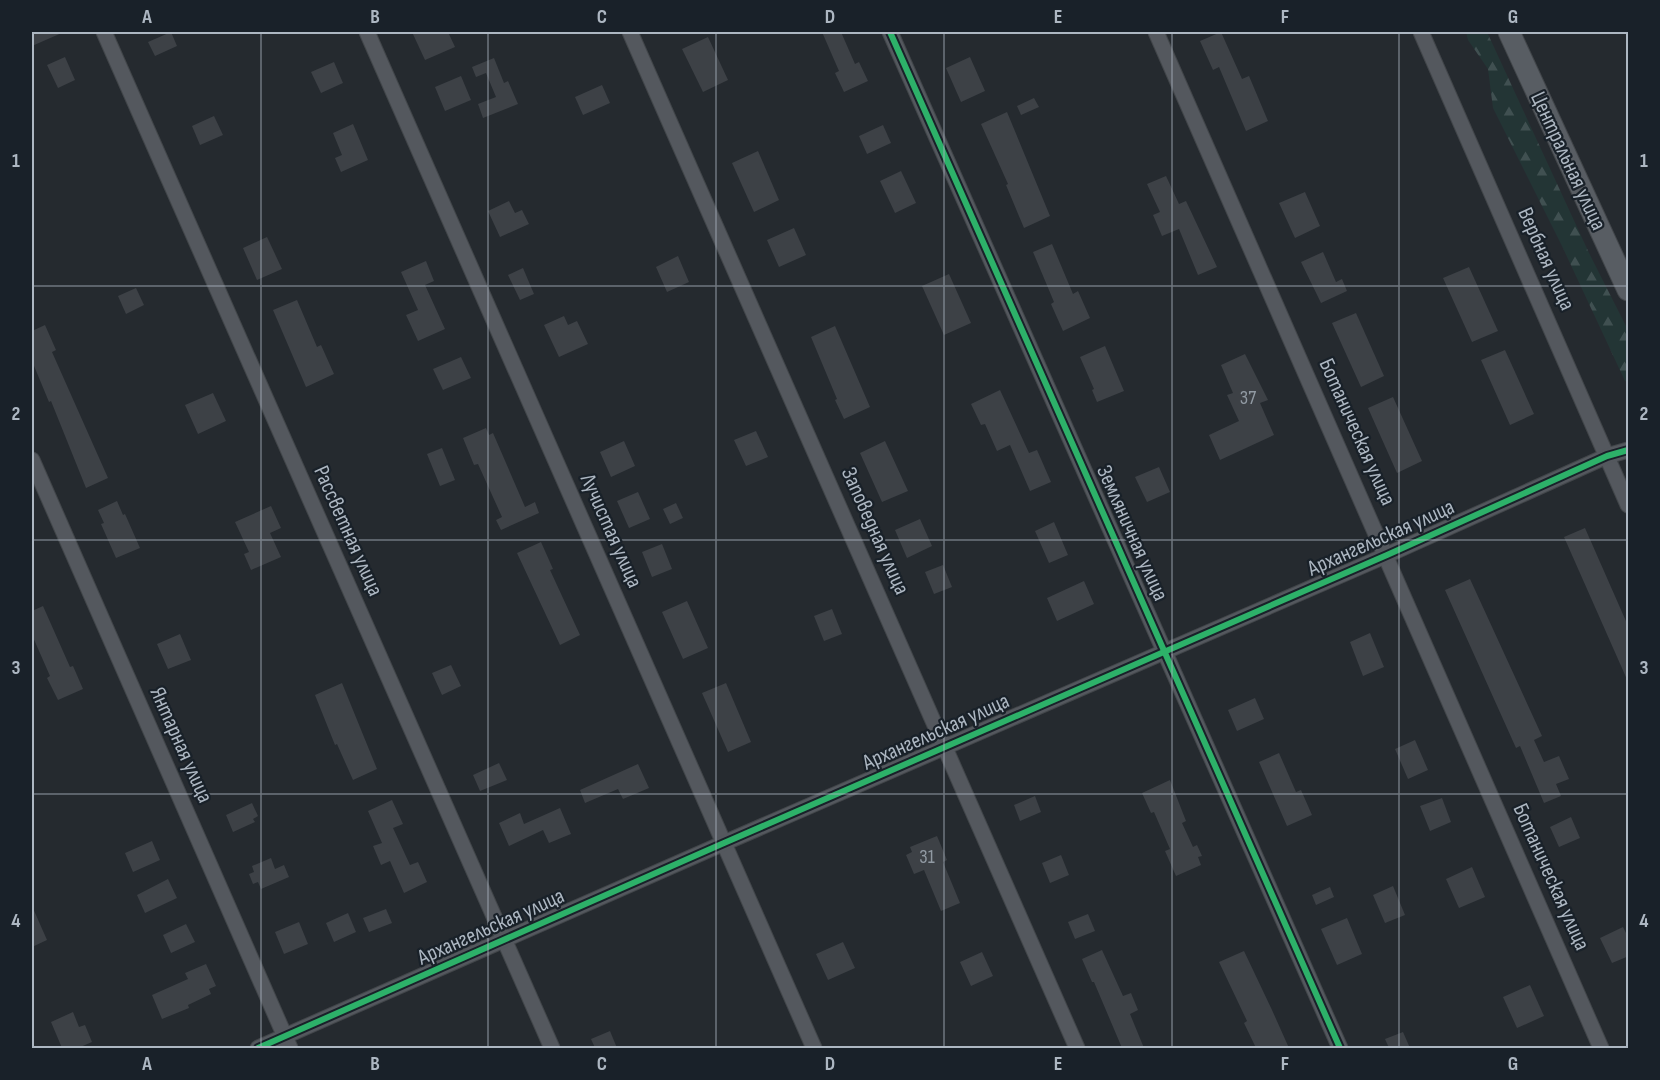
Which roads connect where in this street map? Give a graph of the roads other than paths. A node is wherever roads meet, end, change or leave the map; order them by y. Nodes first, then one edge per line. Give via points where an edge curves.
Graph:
1 (104, 32) edge
2 (367, 32) edge
3 (630, 32) edge
4 (890, 32) edge
5 (1156, 32) edge
6 (1421, 32) edge
7 (1509, 32) edge
8 (1629, 290) edge
9 (1629, 450) edge
10 (1607, 456) junction
11 (32, 460) edge
12 (1629, 505) edge
13 (1387, 555) junction
14 (1165, 651) junction
15 (946, 747) junction
16 (724, 843) junction
17 (504, 941) junction
18 (287, 1043) edge
19 (258, 1048) edge
20 (552, 1048) edge
21 (814, 1048) edge
22 (1077, 1048) edge
23 (1340, 1048) edge
24 (1601, 1048) edge

1 - 17 street, Рассветная улица
2 - 16 street, Лучистая улица
3 - 15 street, Заповедная улица
4 - 14 street, Земляничная улица
5 - 13 street, Ботаническая улица
6 - 10 street, Вербная улица
7 - 8 street, Центральная улица
9 - 10 street, Архангельская улица
10 - 12 street, Вербная улица
10 - 13 street, Архангельская улица
11 - 18 street, Янтарная улица
13 - 14 street, Архангельская улица
13 - 24 street, Ботаническая улица
14 - 15 street, Архангельская улица
14 - 23 street, Земляничная улица
15 - 16 street, Архангельская улица
15 - 22 street, Заповедная улица
16 - 17 street, Архангельская улица
16 - 21 street, Лучистая улица
17 - 18 street, Архангельская улица
17 - 20 street, Рассветная улица
18 - 19 street, Архангельская улица

